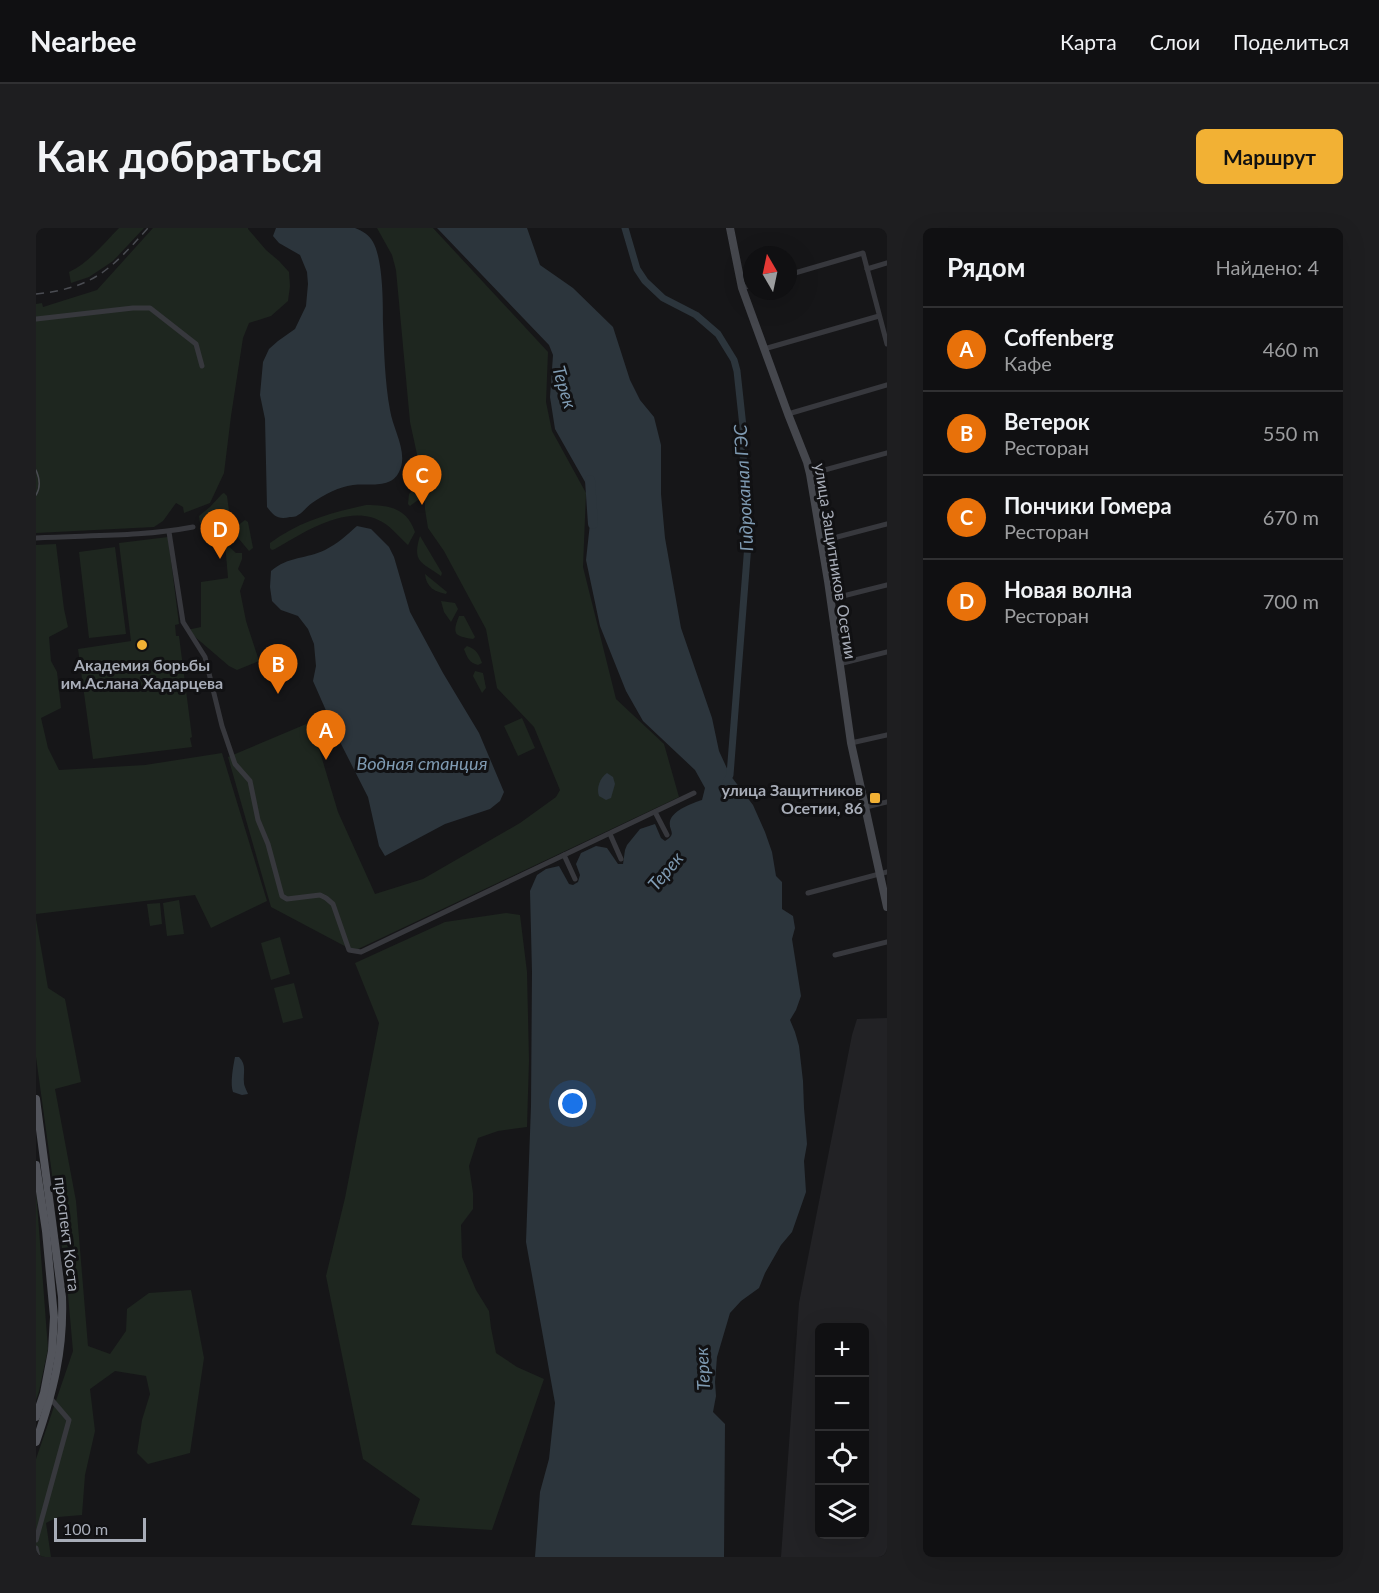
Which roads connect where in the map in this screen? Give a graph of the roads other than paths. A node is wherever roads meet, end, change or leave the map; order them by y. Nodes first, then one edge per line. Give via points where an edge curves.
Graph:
1 (730, 228) edge
2 (887, 263) edge
3 (867, 269) junction
4 (797, 271) edge
5 (742, 288) joint
6 (879, 316) junction
7 (36, 319) edge
8 (887, 344) edge
9 (764, 349) junction
10 (202, 366) dead end
11 (887, 385) edge
12 (788, 414) junction
13 (887, 453) edge
14 (810, 474) junction
15 (887, 524) edge
16 (193, 527) dead end
17 (169, 532) junction
18 (36, 538) edge
19 (822, 541) junction
20 (887, 585) edge
21 (831, 599) junction
22 (887, 652) edge
23 (839, 664) junction
24 (887, 735) edge
25 (851, 743) junction
26 (694, 794) dead end
27 (887, 802) edge
28 (866, 807) junction
29 (655, 812) junction
30 (610, 834) junction
31 (667, 835) dead end
32 (564, 855) junction
33 (621, 859) dead end
34 (883, 873) edge
35 (575, 879) dead end
36 (808, 893) dead end
37 (887, 907) edge
38 (887, 942) edge
39 (835, 955) dead end
40 (36, 1099) edge
41 (36, 1164) edge
42 (51, 1399) junction
43 (36, 1417) edge
44 (36, 1442) edge
45 (36, 1540) edge
46 (36, 1548) edge
47 (38, 1557) edge

1 - 5 street, улица Защитников Осетии
2 - 3 street
3 - 4 street via 862,253
3 - 6 street
5 - 9 street, улица Защитников Осетии
6 - 8 street
6 - 9 street
7 - 10 street via 150,309 196,344
9 - 12 street, улица Защитников Осетии
11 - 12 street
12 - 14 street, улица Защитников Осетии
13 - 14 street
14 - 19 street, улица Защитников Осетии
15 - 19 street
16 - 17 street
17 - 18 street
17 - 32 street via 183,622 206,657 222,726 235,764 250,781 282,896 326,898 333,903 349,950 361,952
19 - 21 street, улица Защитников Осетии
20 - 21 street
21 - 23 street, улица Защитников Осетии
22 - 23 street
23 - 25 street, улица Защитников Осетии
24 - 25 street
25 - 28 street, улица Защитников Осетии
26 - 29 street
27 - 28 street
28 - 34 street, улица Защитников Осетии
29 - 30 street
29 - 31 street
30 - 32 street
30 - 33 street
32 - 35 street
34 - 36 street
34 - 37 street, улица Защитников Осетии
38 - 39 street
40 - 42 main road, проспект Коста via 62,1315
41 - 43 main road, проспект Коста via 54,1317 52,1352
42 - 44 main road, проспект Коста
42 - 45 street via 69,1420
46 - 47 street

